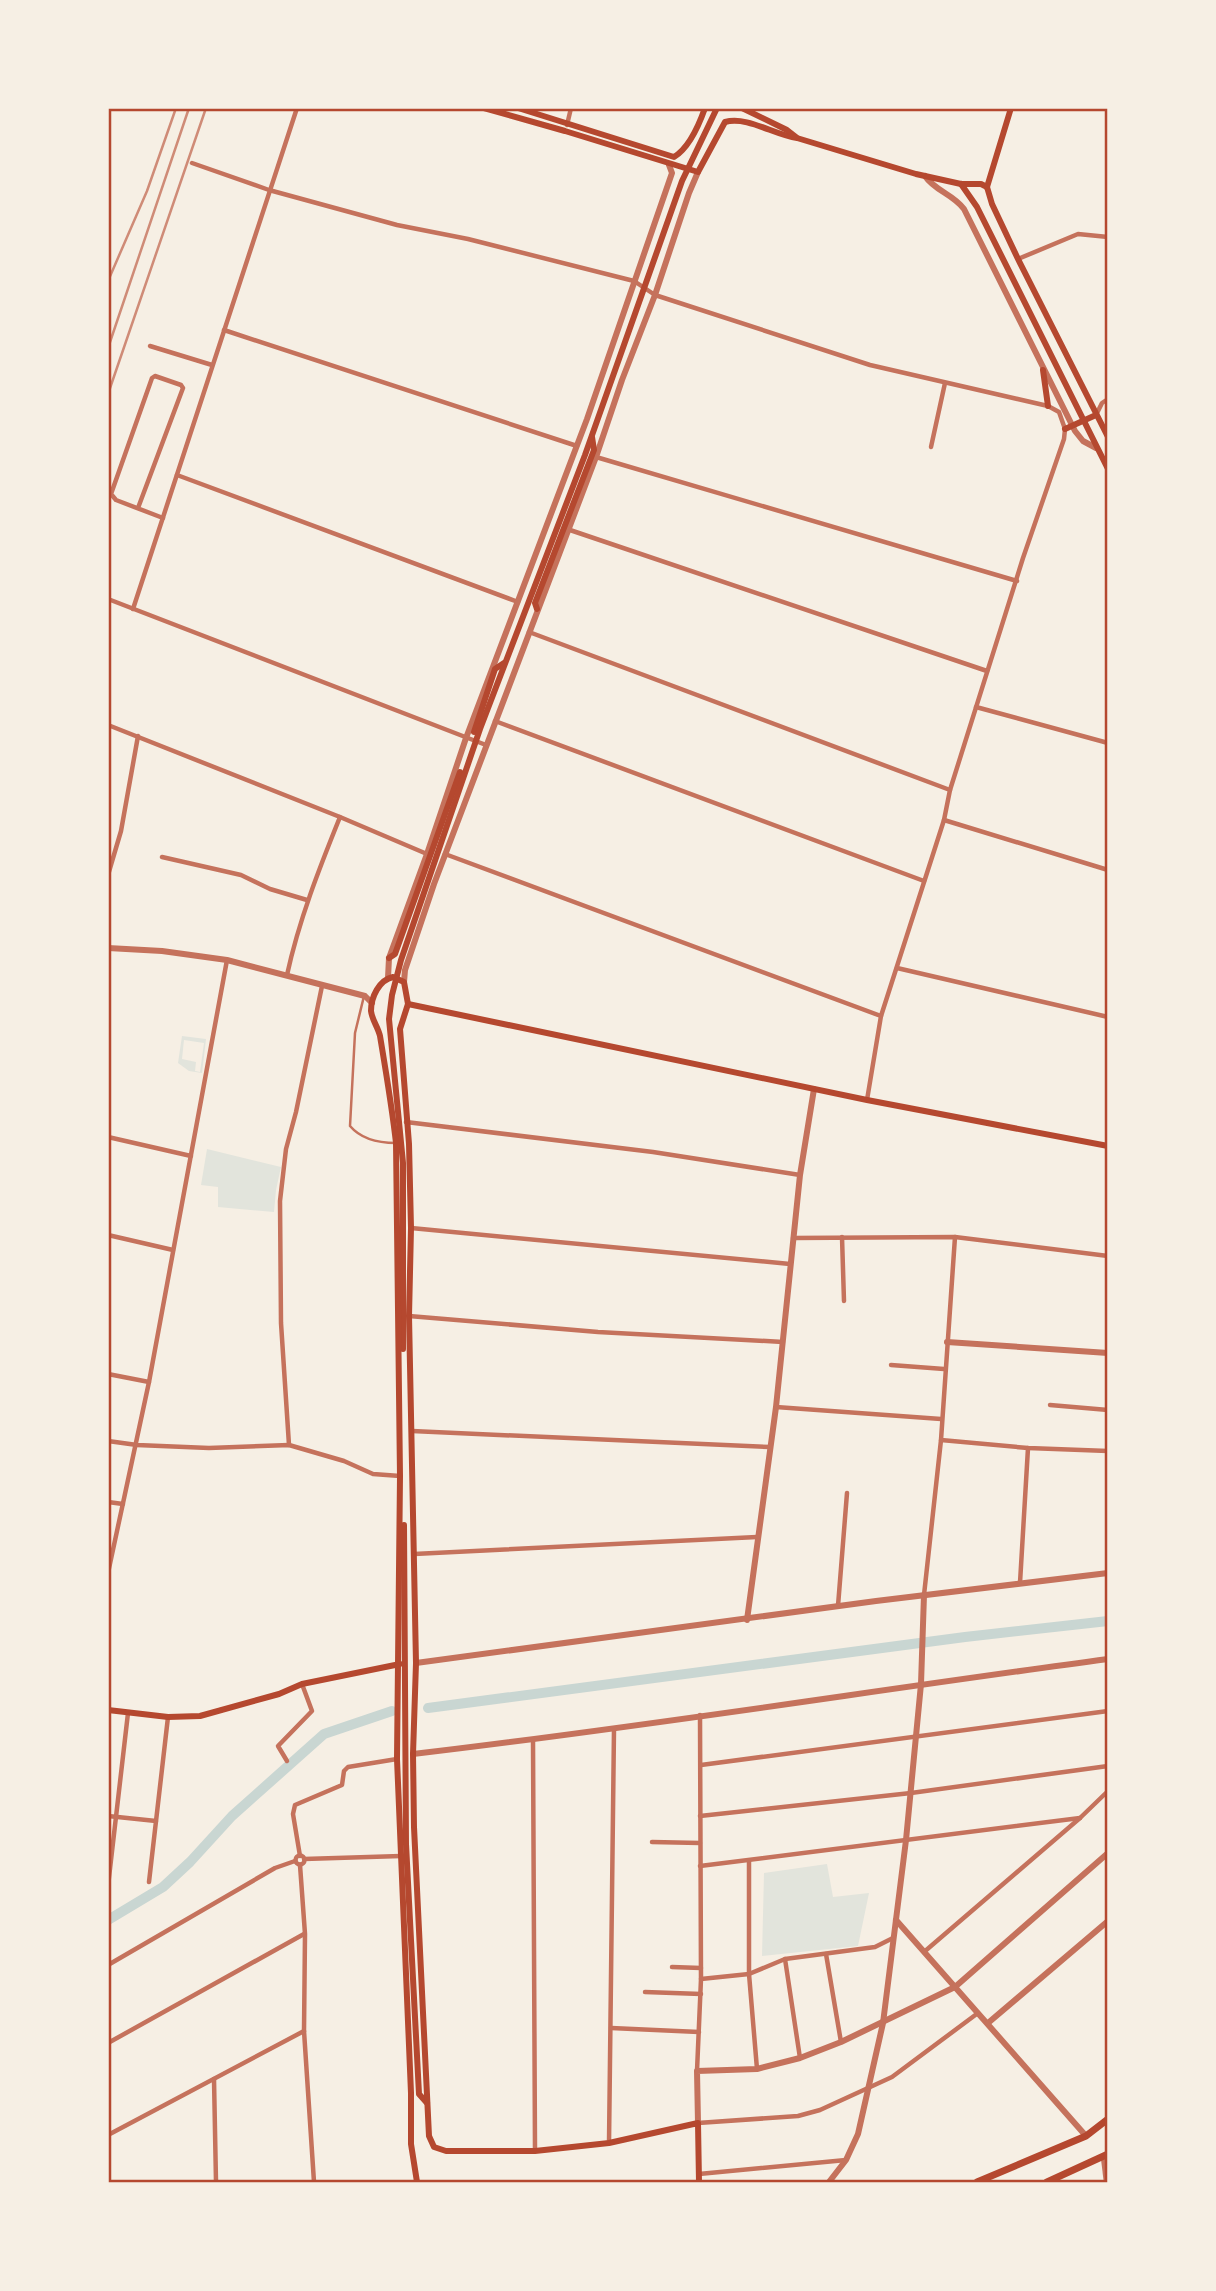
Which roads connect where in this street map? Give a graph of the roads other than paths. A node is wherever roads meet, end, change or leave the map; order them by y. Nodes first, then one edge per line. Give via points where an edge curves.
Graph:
1 (297, 108) edge
2 (484, 108) edge
3 (518, 108) edge
4 (571, 108) edge
5 (705, 108) edge
6 (717, 108) edge
7 (743, 108) edge
8 (1011, 108) edge
9 (567, 123) junction
10 (565, 131) junction
11 (797, 138) junction
12 (192, 163) dead end
13 (669, 164) junction
14 (698, 172) junction
15 (925, 176) junction
16 (961, 184) junction
17 (987, 187) junction
18 (269, 190) junction
19 (1108, 237) edge
20 (1017, 259) junction
21 (635, 281) junction
22 (655, 295) junction
23 (224, 330) junction
24 (150, 346) dead end
25 (212, 365) junction
26 (1043, 370) junction
27 (945, 383) junction
28 (1108, 399) edge
29 (1048, 406) junction
30 (1096, 415) junction
31 (1084, 421) junction
32 (1071, 429) junction
33 (592, 435) junction
34 (1108, 437) edge
35 (577, 446) junction
36 (931, 447) dead end
37 (1096, 448) junction
38 (596, 457) junction
39 (1108, 469) edge
40 (177, 475) junction
41 (138, 508) junction
42 (163, 518) junction
43 (567, 529) junction
44 (1017, 581) junction
45 (108, 599) edge
46 (518, 602) junction
47 (133, 609) junction
48 (537, 609) junction
49 (528, 632) junction
50 (505, 662) junction
51 (987, 671) junction
52 (976, 707) junction
53 (494, 720) junction
54 (108, 725) edge
55 (138, 736) junction
56 (466, 738) junction
57 (1108, 743) edge
58 (486, 745) junction
59 (950, 790) junction
60 (340, 817) junction
61 (944, 820) junction
62 (427, 854) junction
63 (445, 854) junction
64 (162, 857) dead end
65 (1108, 870) edge
66 (108, 875) edge
67 (924, 881) junction
68 (307, 900) junction
69 (108, 948) edge
70 (389, 958) junction
71 (227, 960) junction
72 (897, 968) junction
73 (287, 975) junction
74 (388, 978) junction
75 (404, 982) junction
76 (322, 986) junction
77 (365, 996) junction
78 (372, 1003) junction
79 (408, 1004) junction
80 (881, 1016) junction
81 (1108, 1017) edge
82 (378, 1029) junction
83 (400, 1029) junction
84 (814, 1089) junction
85 (867, 1100) junction
86 (394, 1122) junction
87 (407, 1122) junction
88 (108, 1137) edge
89 (396, 1143) junction
90 (1108, 1146) edge
91 (191, 1156) junction
92 (800, 1175) junction
93 (411, 1228) junction
94 (108, 1235) edge
95 (842, 1237) junction
96 (955, 1237) junction
97 (793, 1238) junction
98 (173, 1251) junction
99 (1108, 1256) edge
100 (790, 1264) junction
101 (844, 1301) dead end
102 (409, 1316) junction
103 (783, 1342) junction
104 (947, 1342) junction
105 (1108, 1353) edge
106 (891, 1365) dead end
107 (944, 1369) junction
108 (108, 1374) edge
109 (149, 1382) junction
110 (1050, 1405) dead end
111 (775, 1407) junction
112 (1108, 1409) edge
113 (941, 1419) junction
114 (412, 1431) junction
115 (941, 1440) junction
116 (108, 1441) edge
117 (137, 1445) junction
118 (289, 1445) junction
119 (770, 1447) junction
120 (1028, 1448) junction
121 (1108, 1451) edge
122 (400, 1476) junction
123 (847, 1493) dead end
124 (108, 1502) edge
125 (122, 1504) junction
126 (757, 1536) junction
127 (413, 1554) junction
128 (109, 1560) edge
129 (108, 1573) edge
130 (1108, 1573) edge
131 (1020, 1583) junction
132 (924, 1595) junction
133 (838, 1607) junction
134 (747, 1620) junction
135 (1108, 1660) edge
136 (416, 1663) junction
137 (399, 1664) junction
138 (302, 1684) junction
139 (921, 1684) junction
140 (108, 1710) edge
141 (1108, 1711) edge
142 (128, 1713) junction
143 (700, 1715) junction
144 (168, 1717) junction
145 (614, 1728) junction
146 (916, 1735) junction
147 (533, 1740) junction
148 (413, 1754) junction
149 (397, 1759) junction
150 (287, 1761) dead end
151 (701, 1765) junction
152 (1108, 1766) edge
153 (1108, 1791) edge
154 (911, 1793) junction
155 (108, 1815) edge
156 (700, 1815) junction
157 (116, 1817) junction
158 (1080, 1818) junction
159 (156, 1821) junction
160 (906, 1840) junction
161 (652, 1842) dead end
162 (700, 1843) junction
163 (1108, 1853) edge
164 (401, 1856) junction
165 (416, 1856) junction
166 (302, 1857) junction
167 (749, 1861) junction
168 (298, 1863) junction
169 (700, 1866) junction
170 (149, 1882) dead end
171 (108, 1886) edge
172 (896, 1920) junction
173 (1108, 1922) edge
174 (305, 1934) junction
175 (894, 1938) junction
176 (924, 1952) junction
177 (826, 1954) junction
178 (785, 1959) junction
179 (108, 1965) edge
180 (672, 1967) dead end
181 (701, 1968) junction
182 (749, 1974) junction
183 (701, 1979) junction
184 (955, 1987) junction
185 (645, 1992) dead end
186 (701, 1994) junction
187 (978, 2013) junction
188 (883, 2022) junction
189 (988, 2023) junction
190 (611, 2028) junction
191 (304, 2031) junction
192 (699, 2032) junction
193 (841, 2042) junction
194 (108, 2043) edge
195 (800, 2058) junction
196 (757, 2069) junction
197 (697, 2071) junction
198 (214, 2079) junction
199 (869, 2088) junction
200 (419, 2094) junction
201 (428, 2103) junction
202 (411, 2105) junction
203 (1108, 2119) edge
204 (698, 2123) junction
205 (108, 2135) edge
206 (1086, 2136) junction
207 (609, 2143) junction
208 (536, 2151) junction
209 (1105, 2155) edge
210 (846, 2160) junction
211 (699, 2178) edge
212 (216, 2182) edge
213 (314, 2182) edge
214 (417, 2182) edge
215 (829, 2182) edge
216 (978, 2182) edge
217 (1047, 2182) edge
218 (1105, 2182) edge

1 - 18 street
2 - 10 main road
3 - 9 main road
4 - 9 street
5 - 9 main road via 677,157
6 - 33 main road via 682,181
7 - 11 main road
8 - 17 main road
9 - 10 street
10 - 13 main road
11 - 14 main road via 738,120 725,122
11 - 15 main road
12 - 18 street
13 - 14 main road
13 - 21 street via 672,173
14 - 22 street
15 - 16 main road
15 - 26 street via 964,209
16 - 17 main road
16 - 31 main road via 977,207
17 - 20 main road
18 - 21 street
18 - 23 street
19 - 20 street via 1079,234
20 - 30 main road
21 - 22 street
21 - 35 street
22 - 27 street via 870,365
22 - 38 street
23 - 25 street
23 - 35 street
24 - 25 street
25 - 40 street
26 - 29 main road
26 - 32 street
27 - 29 street
27 - 36 street
28 - 30 street
29 - 32 street via 1059,412
30 - 31 main road
30 - 34 main road
31 - 32 main road
31 - 37 main road
32 - 37 street
32 - 44 street
33 - 48 main road via 594,450
33 - 50 main road
35 - 46 street
37 - 39 main road
38 - 43 street
38 - 44 street
40 - 42 street
40 - 46 street
41 - 41 street via 113,498 111,491 155,376 183,388
41 - 42 street
42 - 47 street
43 - 48 street
43 - 51 street
44 - 51 street
45 - 47 street
46 - 56 street
47 - 56 street
48 - 49 street
49 - 53 street
49 - 59 street
50 - 70 main road via 495,669 409,917 395,954
50 - 200 main road via 401,960 389,1019 403,1163 406,1844
51 - 52 street
52 - 57 street
52 - 59 street
53 - 58 street
53 - 67 street
54 - 55 street
55 - 60 street
55 - 66 street
56 - 58 street
56 - 62 street
58 - 63 street
59 - 61 street
60 - 62 street
60 - 68 street
61 - 65 street
61 - 67 street
62 - 70 street
63 - 75 street
63 - 80 street
64 - 68 street via 241,875
67 - 72 street
68 - 73 street
69 - 71 street
70 - 74 street
71 - 73 street
71 - 91 street
72 - 80 street
72 - 81 street
73 - 76 street
74 - 75 main road
74 - 78 main road
75 - 79 main road
76 - 77 street
76 - 118 street via 286,1149 280,1201
77 - 78 street
77 - 89 lane via 355,1033 351,1126 358,1135
78 - 82 main road
79 - 83 main road
79 - 84 main road
80 - 85 street
82 - 83 main road
82 - 86 main road
83 - 87 main road
84 - 85 main road
84 - 92 street
85 - 90 main road
86 - 87 street
86 - 89 main road
87 - 92 street
87 - 93 main road
88 - 91 street
89 - 122 main road
91 - 98 street
92 - 97 street
93 - 100 street
93 - 102 main road
94 - 98 street
95 - 96 street
95 - 97 street
95 - 101 street
96 - 99 street
96 - 104 street
97 - 100 street
98 - 109 street
100 - 103 street
102 - 103 street
102 - 114 main road
103 - 111 street
104 - 105 street
104 - 107 street
106 - 107 street
107 - 113 street
108 - 109 street
109 - 117 street
110 - 112 street
111 - 113 street
111 - 119 street
113 - 115 street
114 - 119 street
114 - 127 main road
115 - 120 street
115 - 132 street
116 - 117 street
117 - 118 street
117 - 125 street
118 - 122 street via 373,1474
119 - 126 street
120 - 121 street
120 - 131 street
122 - 137 main road
123 - 133 street
124 - 125 street
125 - 128 street
126 - 127 street
126 - 134 street
127 - 136 main road
128 - 129 street
130 - 131 street
131 - 132 street
132 - 133 street
132 - 139 street
133 - 134 street
134 - 136 street
135 - 139 street
136 - 137 main road
136 - 148 main road
137 - 138 main road
137 - 149 main road
138 - 144 main road via 200,1716
138 - 150 street via 312,1711 278,1746
139 - 143 street
139 - 146 street
140 - 142 main road
141 - 146 street
142 - 144 main road
142 - 157 street
143 - 145 street
143 - 151 street
144 - 159 street
145 - 147 street
145 - 190 street
146 - 151 street
146 - 154 street
147 - 148 street
147 - 208 street
148 - 165 main road
149 - 164 main road
149 - 166 street via 348,1767 342,1785 295,1805
151 - 156 street
152 - 154 street
153 - 158 street
154 - 156 street
154 - 160 street
155 - 157 street
156 - 162 street
157 - 159 street
157 - 171 street
158 - 160 street
158 - 176 street
159 - 170 street
160 - 167 street
160 - 172 street
161 - 162 street
162 - 169 street
163 - 184 street
164 - 165 street
164 - 166 street
164 - 202 main road
165 - 201 main road
166 - 168 street via 296,1857
167 - 169 street
167 - 182 street
168 - 174 street
168 - 179 street via 275,1868
169 - 181 street
172 - 175 street
172 - 176 street
173 - 189 street
174 - 191 street
174 - 194 street
175 - 177 street via 875,1947
175 - 188 street
176 - 184 street
177 - 178 street
177 - 193 street
178 - 182 street
178 - 195 street
180 - 181 street
181 - 183 street
182 - 183 street
182 - 196 street
183 - 186 street
184 - 187 street
184 - 188 street
185 - 186 street
186 - 192 street
187 - 189 street
187 - 199 street via 892,2077
188 - 193 street
188 - 199 street
189 - 206 street
190 - 192 street
190 - 207 street
191 - 198 street
191 - 213 street
192 - 197 street
193 - 195 street
195 - 196 street
196 - 197 street
197 - 204 street
198 - 205 street
198 - 212 street
199 - 204 street via 799,2116
199 - 210 street via 858,2134
200 - 201 main road
200 - 202 main road
201 - 208 main road via 435,2147 446,2151
202 - 214 main road
203 - 206 main road
204 - 207 main road
204 - 211 main road
206 - 216 main road
207 - 208 main road
209 - 217 main road
209 - 218 street
210 - 211 street
210 - 215 street

